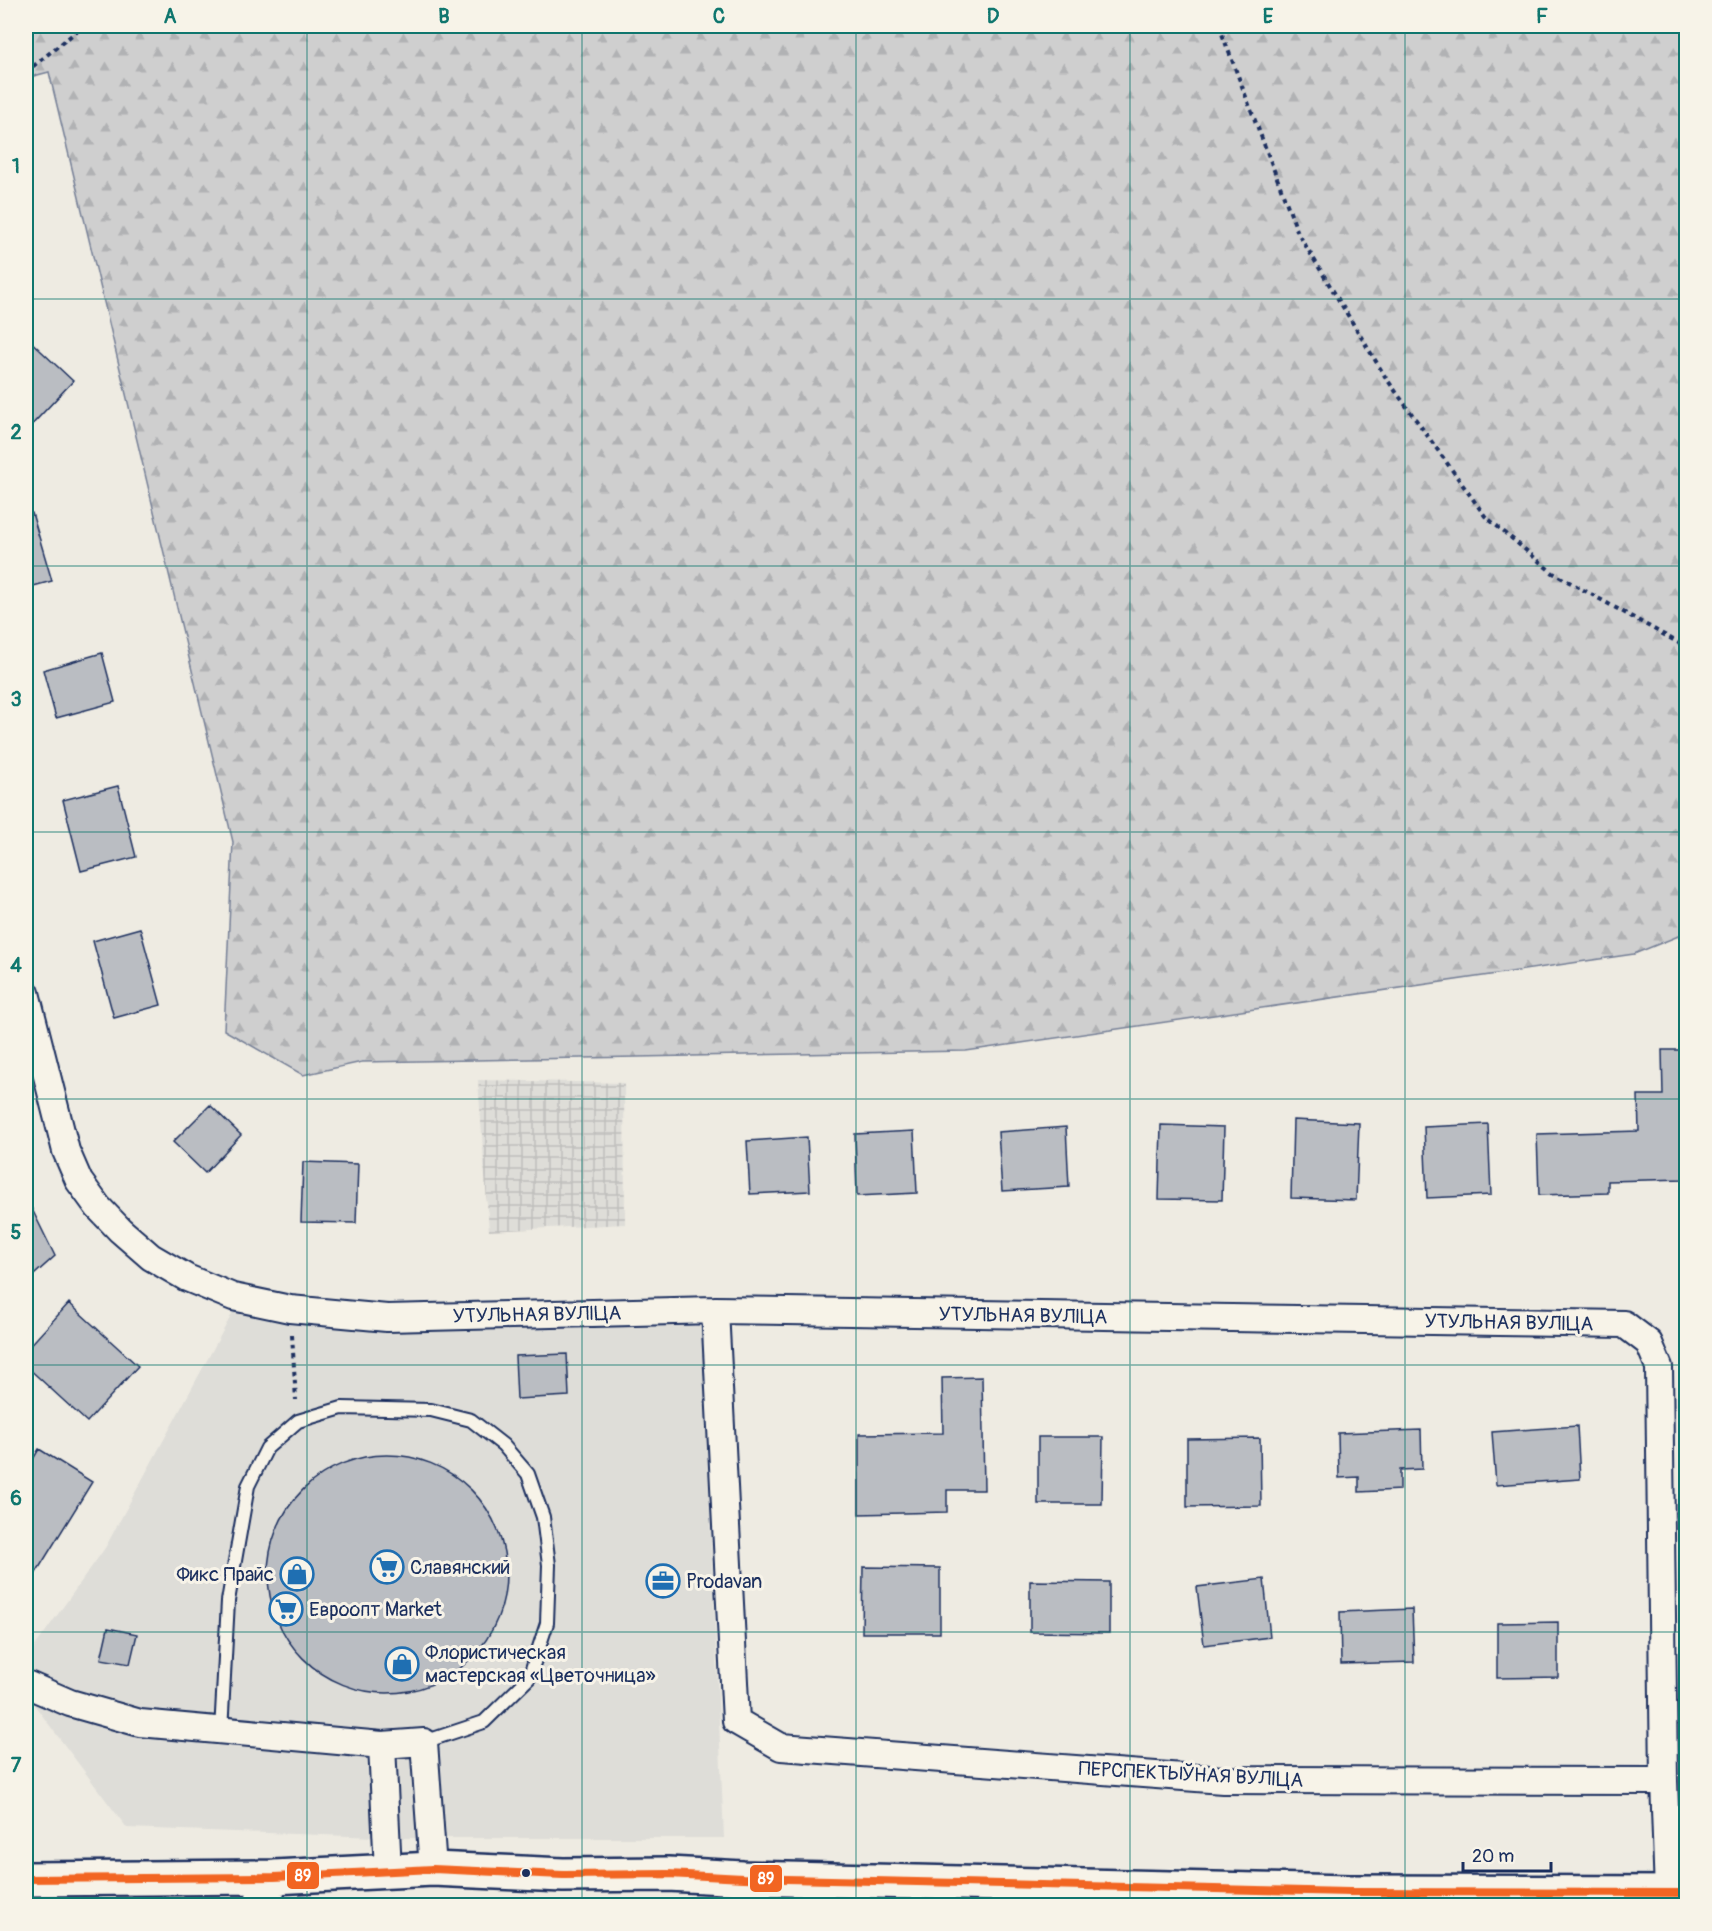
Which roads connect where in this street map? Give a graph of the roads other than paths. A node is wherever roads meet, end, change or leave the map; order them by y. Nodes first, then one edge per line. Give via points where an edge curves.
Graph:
1 (26, 993) edge
2 (715, 1310) junction
3 (26, 1684) edge
4 (221, 1732) junction
5 (424, 1742) junction
6 (382, 1745) junction
7 (1664, 1781) junction
8 (433, 1869) junction
9 (388, 1871) junction
10 (274, 1877) junction
11 (26, 1879) edge
12 (1677, 1893) edge
13 (1348, 1898) edge
14 (259, 1905) edge

1 - 2 street, УТУЛЬНАЯ ВУЛІЦА via 66,1151 79,1181 120,1230 151,1257 187,1278 233,1297 290,1309 387,1318
2 - 7 street, ПЕРСПЕКТЫЎНАЯ ВУЛІЦА via 736,1721 781,1747 1223,1780
2 - 7 street, УТУЛЬНАЯ ВУЛІЦА via 1624,1324 1649,1343 1659,1367
3 - 4 street via 70,1703 140,1723
4 - 5 lane via 228,1601 249,1486 267,1448 298,1421 342,1408 432,1410 471,1420 503,1445 528,1474 543,1516 549,1565 547,1623 529,1678 484,1722
4 - 6 street
5 - 6 street
5 - 8 street
6 - 9 street
7 - 12 street, УТУЛЬНАЯ ВУЛІЦА
8 - 9 street
8 - 13 street
9 - 10 street
10 - 11 street
10 - 14 street
12 - 13 street

